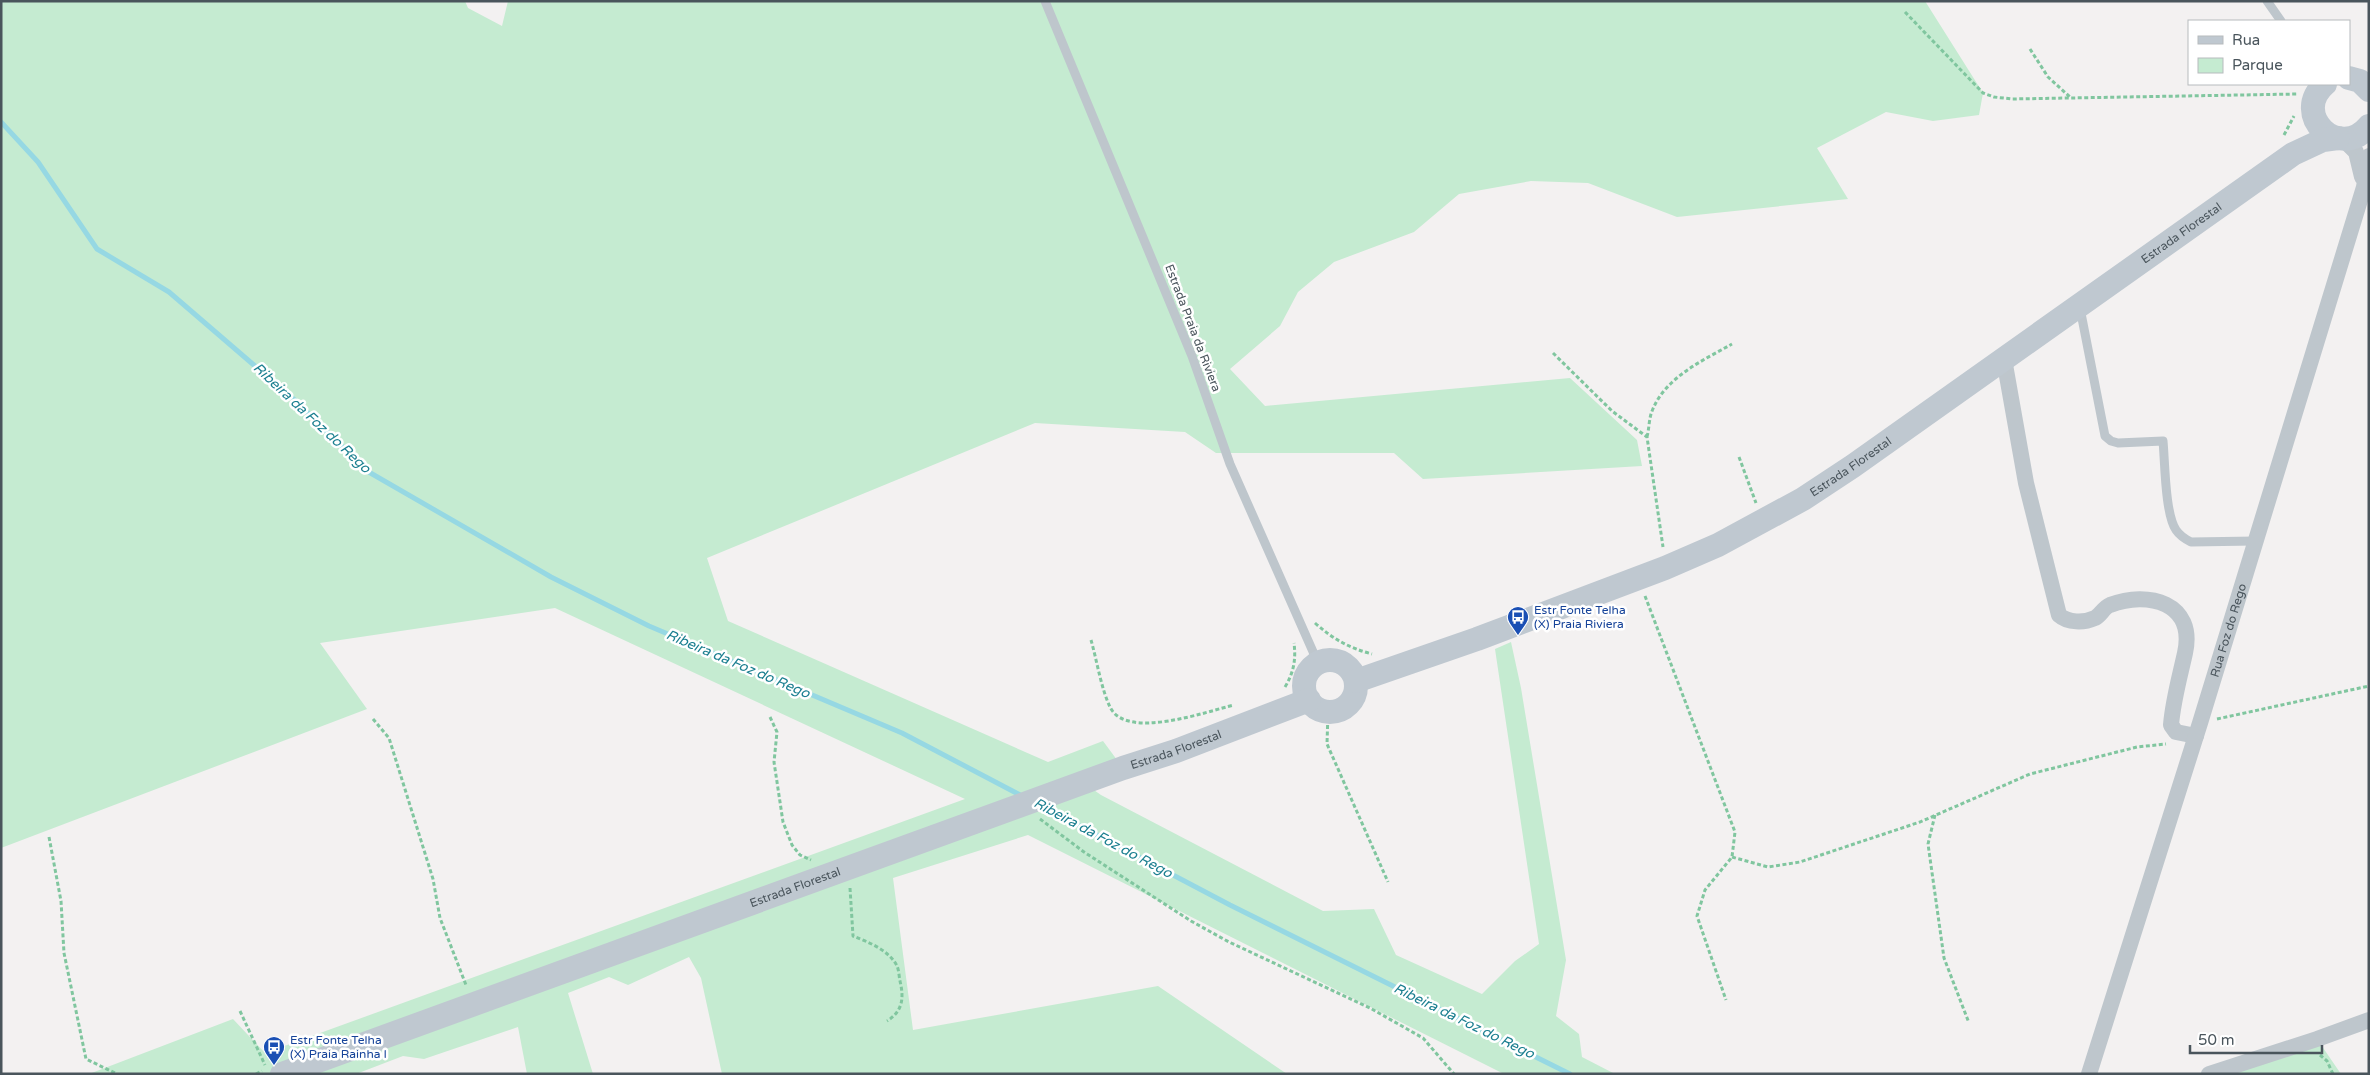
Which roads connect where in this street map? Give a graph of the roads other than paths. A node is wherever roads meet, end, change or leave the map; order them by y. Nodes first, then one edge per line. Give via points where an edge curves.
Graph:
1 (1045, 1) edge
2 (2267, 1) edge
3 (2280, 20) edge
4 (2308, 96) edge
5 (2368, 130) edge
6 (2341, 139) junction
7 (2287, 146) junction
8 (2369, 156) edge
9 (2364, 187) junction
10 (2080, 305) junction
11 (2004, 359) junction
12 (2255, 541) junction
13 (1318, 663) junction
14 (1356, 681) junction
15 (1318, 706) junction
16 (2196, 733) junction
17 (2369, 1020) edge
18 (282, 1074) edge
19 (2089, 1074) edge
20 (2209, 1074) edge

1 - 13 lane, Estrada Praia da Riviera via 1192,356 1230,464
2 - 3 lane
4 - 6 main road via 2317,124 2330,136
4 - 7 main road, Estrada Florestal via 2304,138
5 - 6 main road, Estrada Florestal
6 - 7 main road, Estrada Florestal
6 - 9 street, Rua Foz do Rego via 2356,152
7 - 10 main road, Estrada Florestal
8 - 9 street, Rua Foz do Rego
9 - 12 street, Rua Foz do Rego
10 - 11 main road, Estrada Florestal
10 - 12 lane via 2106,436 2118,443 2163,441 2170,517 2182,538 2191,542
11 - 14 main road, Estrada Florestal via 1803,499 1718,545 1639,579
11 - 16 street via 2026,483 2059,615 2065,621 2095,618 2107,606 2144,598 2176,610 2185,624 2188,639 2171,725 2176,732
12 - 16 street, Rua Foz do Rego
13 - 14 main road via 1342,662
13 - 15 main road via 1305,680 1305,690
14 - 15 main road via 1354,697 1343,709
15 - 18 main road, Estrada Florestal via 1067,789
16 - 19 street, Rua Foz do Rego
17 - 20 street

